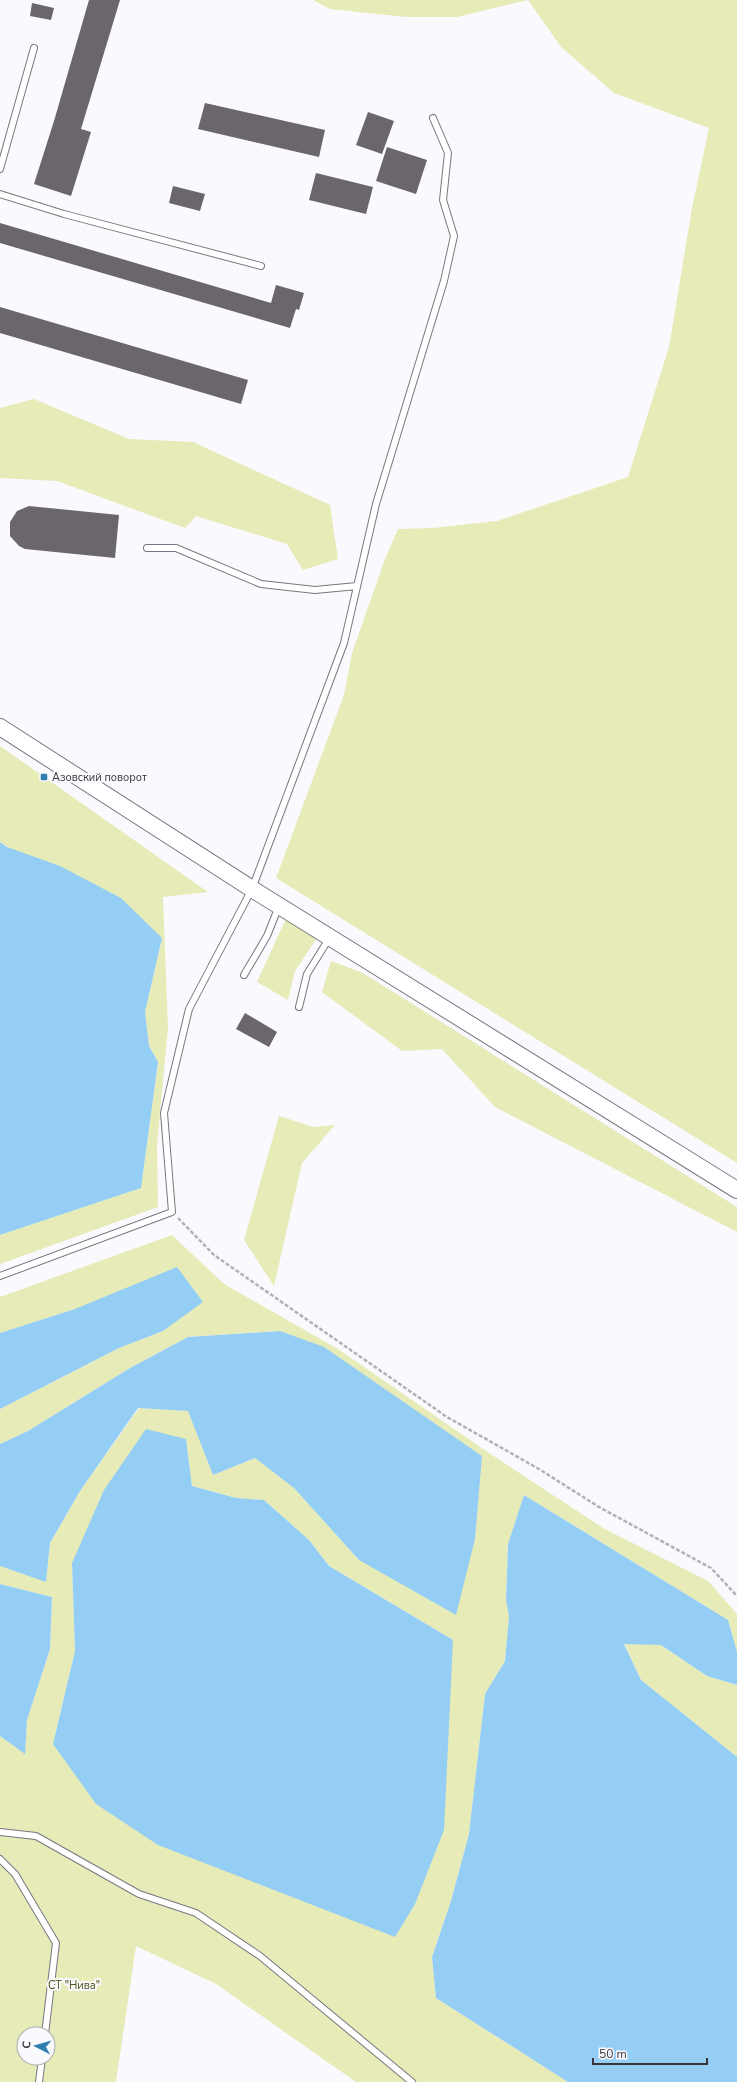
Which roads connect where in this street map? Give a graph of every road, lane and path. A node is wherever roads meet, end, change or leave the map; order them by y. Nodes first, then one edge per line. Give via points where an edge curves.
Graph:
1 (34, 48) dead end
2 (433, 118) dead end
3 (0, 170) edge
4 (0, 194) edge
5 (261, 266) dead end
6 (147, 548) dead end
7 (357, 586) junction
8 (0, 727) edge
9 (252, 889) junction
10 (280, 906) junction
11 (330, 937) junction
12 (244, 975) dead end
13 (299, 1007) dead end
14 (737, 1190) edge
15 (172, 1212) junction
16 (0, 1276) edge
17 (737, 1596) edge
18 (0, 1832) edge
19 (0, 1859) edge
20 (46, 2026) edge
21 (41, 2066) edge
22 (39, 2082) edge
23 (412, 2082) edge

1 - 3 lane
2 - 7 lane via 448,154 444,200 454,236 444,281 376,504
4 - 5 lane via 64,214
6 - 7 lane via 176,548 261,584 315,590
7 - 9 lane via 344,643
8 - 9 street
9 - 10 street
9 - 15 lane via 189,1009 164,1113
10 - 11 street
10 - 12 lane via 267,936
11 - 13 lane via 307,974
11 - 14 street
15 - 16 lane
15 - 17 path via 214,1255 447,1417 539,1469 599,1507 711,1568
18 - 23 lane via 36,1836 139,1894 196,1913 260,1956
19 - 20 lane via 14,1874 56,1943
21 - 22 lane

